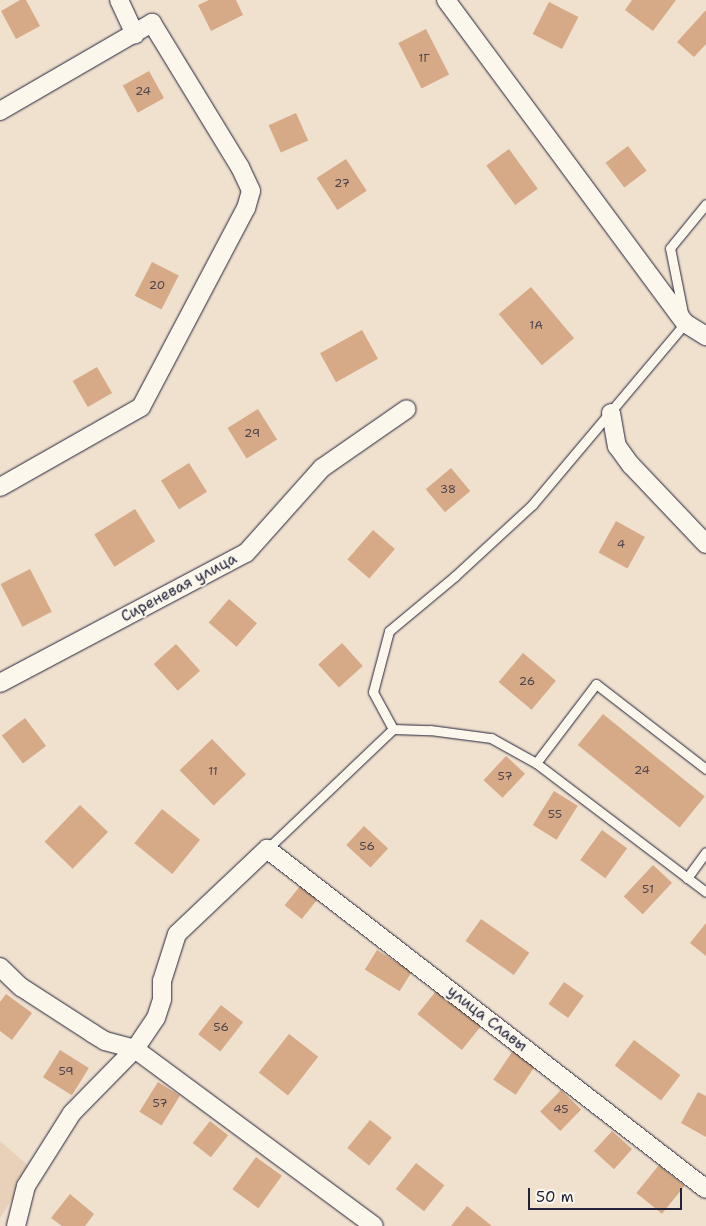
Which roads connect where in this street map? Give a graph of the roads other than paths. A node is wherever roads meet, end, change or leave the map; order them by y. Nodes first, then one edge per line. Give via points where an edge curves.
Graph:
1 (119, 0) edge
2 (446, 0) edge
3 (134, 34) junction
4 (0, 111) edge
5 (706, 204) edge
6 (685, 323) junction
7 (706, 336) edge
8 (407, 409) dead end
9 (611, 413) junction
10 (0, 487) edge
11 (706, 544) edge
12 (0, 682) edge
13 (394, 729) junction
14 (536, 763) junction
15 (706, 769) edge
16 (267, 849) junction
17 (706, 852) edge
18 (687, 878) junction
19 (706, 892) edge
20 (0, 967) edge
21 (136, 1049) junction
22 (706, 1189) edge
23 (16, 1226) edge
24 (374, 1226) edge

1 - 3 street
2 - 6 street
3 - 4 street
3 - 10 street via 152,23 240,167 251,191 248,204 141,407
5 - 6 lane via 670,248
6 - 7 street
6 - 9 lane
8 - 12 street, Сиреневая улица via 322,468 246,553
9 - 11 street via 617,446
9 - 13 lane via 532,505 389,631 373,692
13 - 14 lane via 491,738
13 - 16 lane
14 - 15 lane via 596,684
14 - 18 lane
16 - 21 street via 176,934 162,982 162,999 156,1018
16 - 22 street, улица Славы
17 - 18 lane
18 - 19 lane
20 - 21 street via 21,987 92,1034
21 - 23 street via 72,1113 26,1186
21 - 24 street

